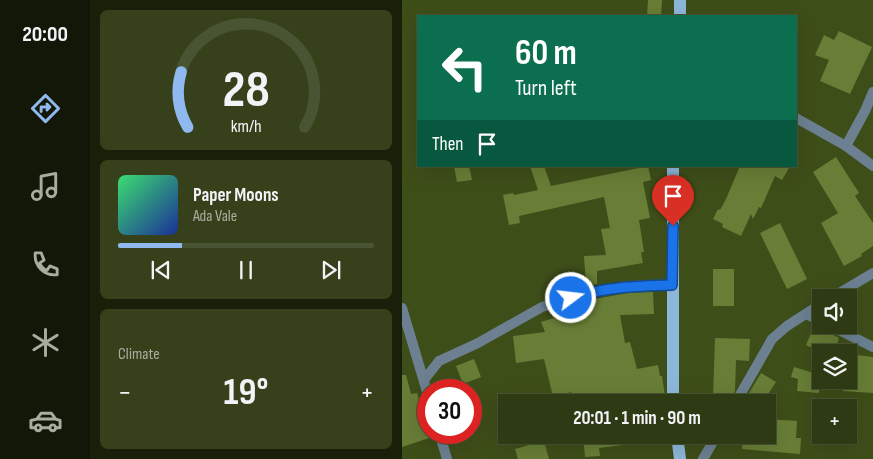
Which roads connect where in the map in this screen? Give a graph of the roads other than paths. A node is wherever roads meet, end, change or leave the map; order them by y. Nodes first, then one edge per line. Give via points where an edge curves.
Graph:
1 (680, 0) edge
2 (680, 15) edge
3 (872, 92) edge
4 (797, 119) edge
5 (846, 146) junction
6 (872, 166) edge
7 (673, 167) edge
8 (872, 273) edge
9 (672, 285) junction
10 (846, 289) edge
11 (402, 308) edge
12 (812, 310) edge
13 (806, 314) junction
14 (812, 317) edge
15 (847, 334) edge
16 (872, 346) edge
17 (418, 359) junction
18 (439, 361) junction
19 (424, 379) edge
20 (425, 379) edge
21 (673, 394) edge
22 (741, 394) edge
23 (443, 444) edge
24 (678, 444) edge
25 (712, 444) edge
26 (447, 459) edge
27 (680, 459) edge
28 (703, 459) edge

1 - 2 main road
3 - 5 street
4 - 5 street
5 - 6 street
7 - 9 main road
8 - 10 street
9 - 18 street via 627,286 542,307
9 - 21 main road
11 - 17 street
12 - 13 street
13 - 14 street
13 - 22 street via 772,339
15 - 16 street
17 - 18 street
17 - 19 street
18 - 20 street
23 - 26 street
24 - 27 main road
25 - 28 street

